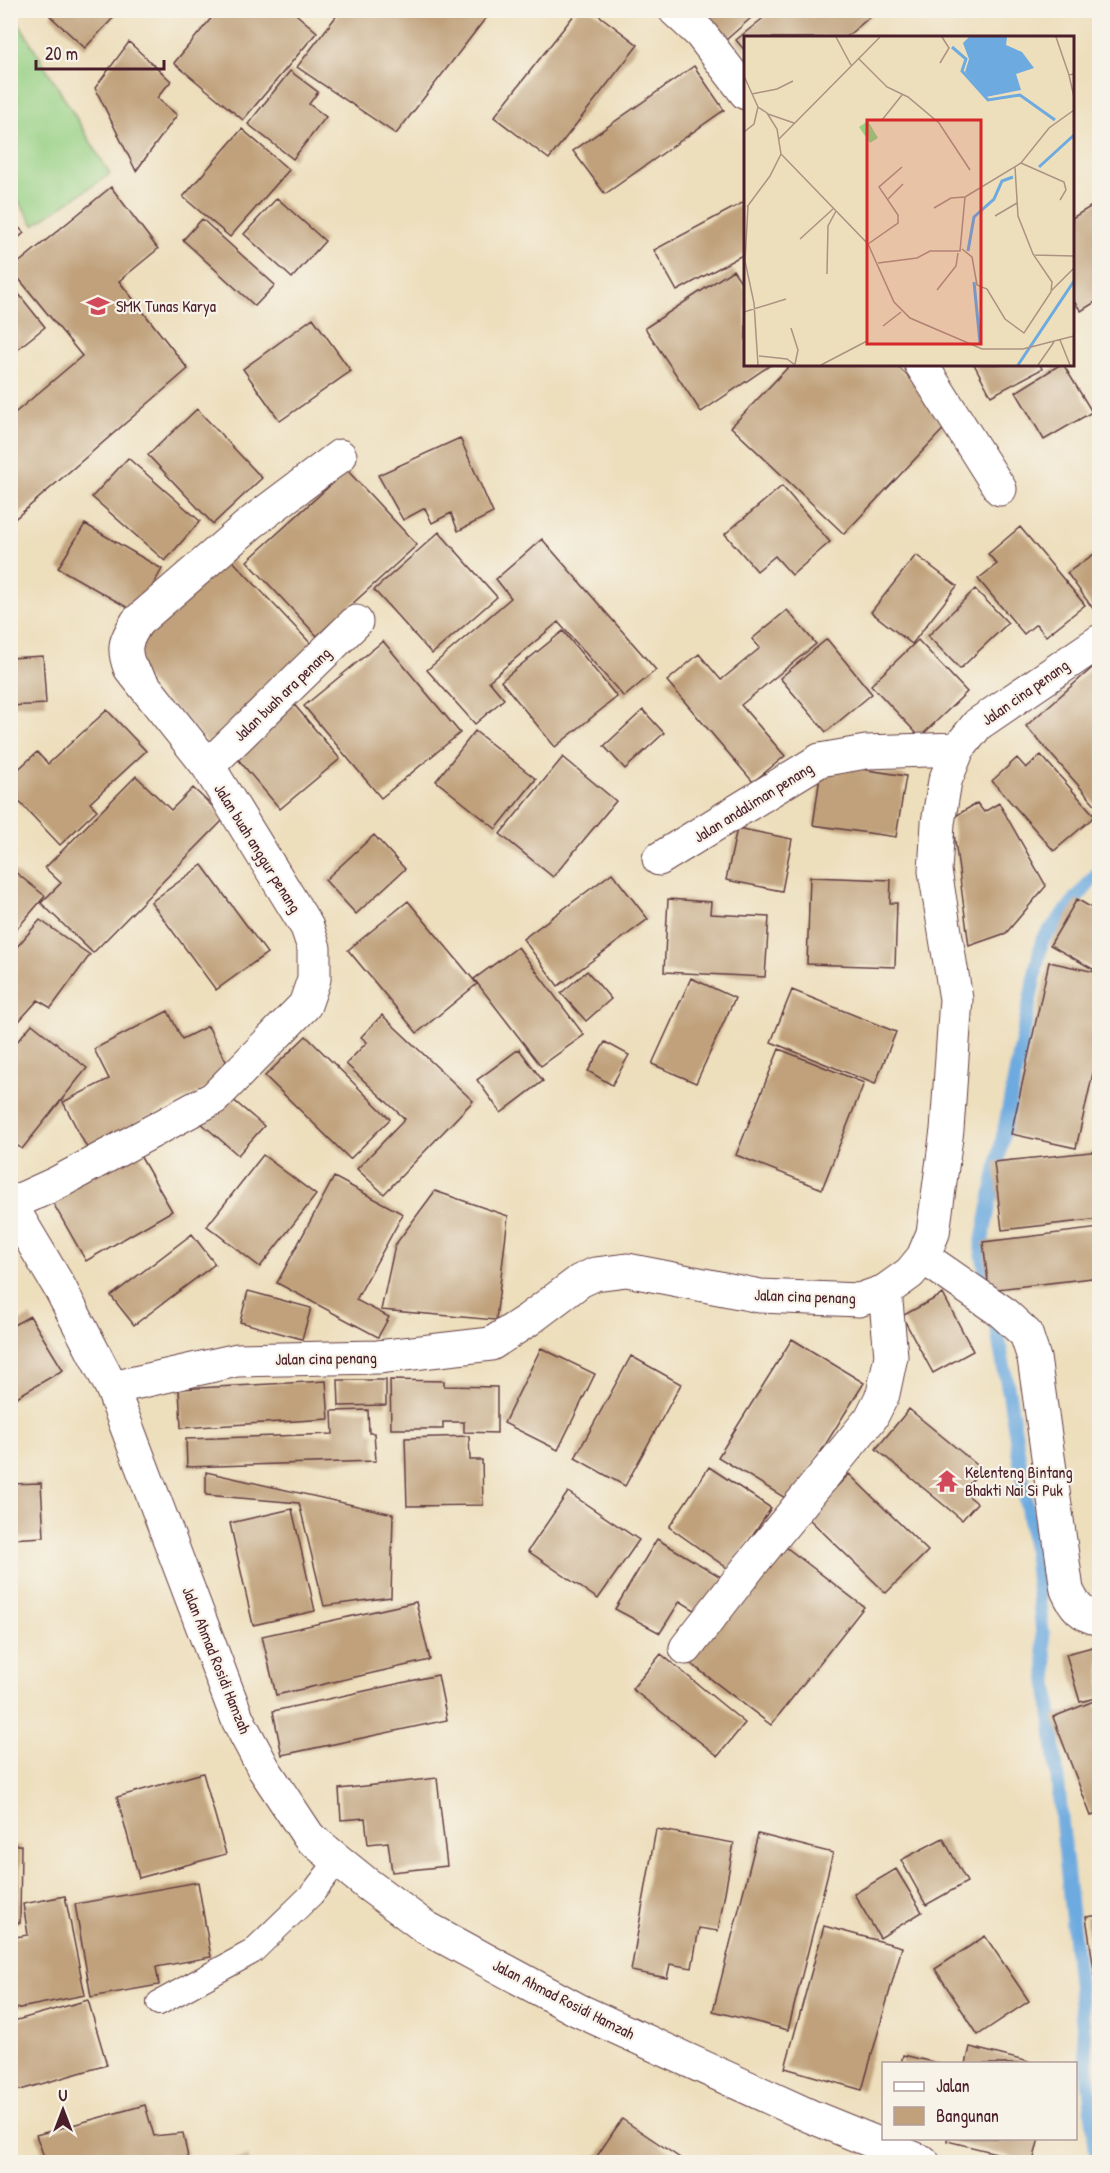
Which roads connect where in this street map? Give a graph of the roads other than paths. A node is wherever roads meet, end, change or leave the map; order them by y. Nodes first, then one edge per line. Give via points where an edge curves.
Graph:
1 (675, 10) edge
2 (744, 90) edge
3 (922, 366) edge
4 (340, 456) dead end
5 (1000, 489) dead end
6 (356, 622) dead end
7 (1100, 640) edge
8 (958, 749) junction
9 (208, 766) junction
10 (659, 859) dead end
11 (11, 1204) edge
12 (923, 1257) junction
13 (885, 1290) junction
14 (112, 1388) junction
15 (1100, 1619) edge
16 (686, 1648) dead end
17 (338, 1860) junction
18 (159, 2003) dead end
19 (922, 2163) edge

1 - 2 street via 700,33
3 - 5 street
4 - 9 street, Jalan buah anggur penang via 251,523 136,622 127,639 125,654 130,668
6 - 9 street, Jalan buah ara penang
7 - 8 street, Jalan cina penang via 978,724
8 - 10 street, Jalan andaliman penang via 866,752 820,760
8 - 12 street, Jalan cina penang via 945,781 935,871 956,999 948,1130 933,1233
9 - 11 street, Jalan buah anggur penang via 307,927 314,948 314,979 305,1005 214,1098
11 - 14 street, Jalan Ahmad Rosidi Hamzah
12 - 13 street, Jalan cina penang via 910,1273
12 - 15 street via 1001,1311 1026,1334 1034,1358 1067,1590 1080,1612
13 - 14 street, Jalan cina penang via 859,1300 760,1296 627,1270 610,1271 580,1281 491,1344 378,1357 237,1360
13 - 16 street via 891,1356 883,1394 871,1418
14 - 17 street, Jalan Ahmad Rosidi Hamzah via 238,1720 309,1837
17 - 18 lane via 312,1894 252,1952
17 - 19 street, Jalan Ahmad Rosidi Hamzah via 425,1927 578,2010

